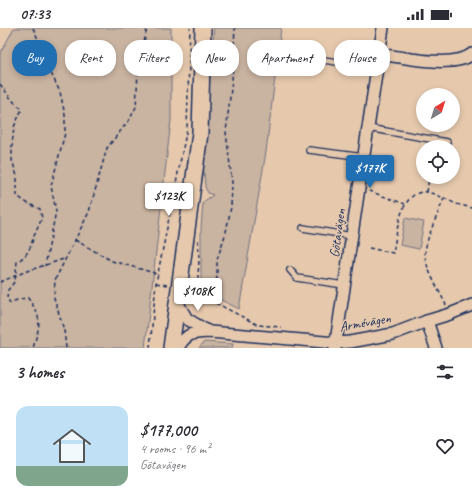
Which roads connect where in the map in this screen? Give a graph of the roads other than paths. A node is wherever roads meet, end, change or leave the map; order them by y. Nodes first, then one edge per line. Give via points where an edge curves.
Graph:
1 (203, 28) edge
2 (382, 28) edge
3 (381, 40) edge
4 (472, 54) edge
5 (390, 55) edge
6 (376, 76) edge
7 (201, 90) junction
8 (368, 128) junction
9 (436, 140) edge
10 (309, 150) dead end
11 (364, 157) junction
12 (303, 228) dead end
13 (352, 236) junction
14 (290, 270) dead end
15 (344, 286) junction
16 (177, 302) junction
17 (472, 305) edge
18 (427, 321) junction
19 (210, 332) junction
20 (335, 345) edge
21 (164, 348) edge
22 (171, 348) edge
23 (178, 348) edge
24 (436, 348) edge

1 - 7 main road
2 - 3 street, Götavägen
4 - 5 street via 467,58 445,62
6 - 8 street, Götavägen
7 - 16 main road via 200,133
7 - 21 main road
8 - 9 lane
8 - 11 street, Götavägen
10 - 11 lane
11 - 13 street, Götavägen
12 - 13 lane
13 - 15 street, Götavägen
14 - 15 lane via 298,278
15 - 20 street, Götavägen
16 - 19 street, Armévägen via 187,319
16 - 22 main road
17 - 18 street, Armévägen
18 - 20 street, Armévägen via 393,334
18 - 24 street
19 - 20 street, Armévägen
19 - 23 street, Armévägen via 193,333 184,338

